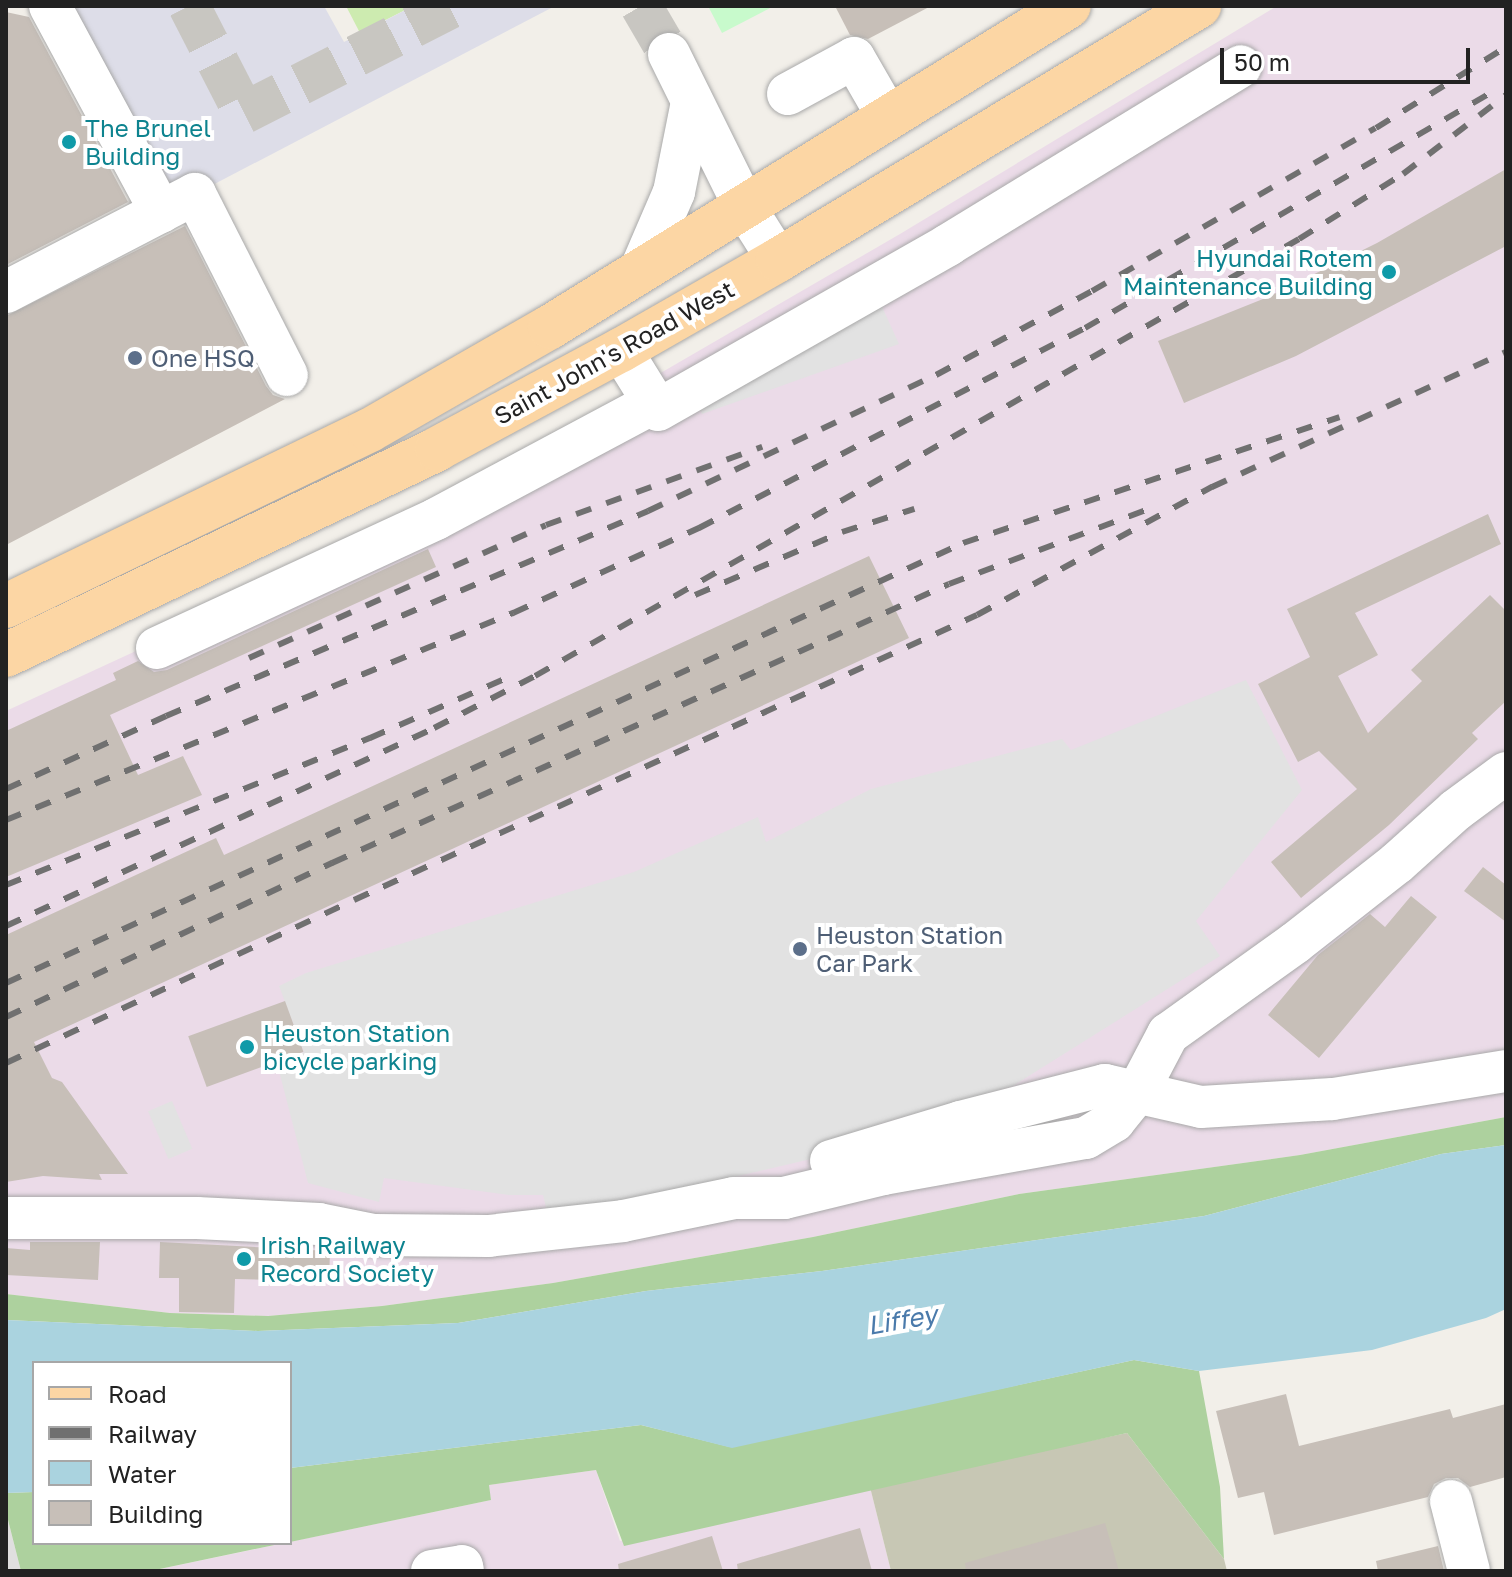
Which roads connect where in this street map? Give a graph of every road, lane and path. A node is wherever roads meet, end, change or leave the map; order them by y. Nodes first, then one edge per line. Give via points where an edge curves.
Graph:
1 (50, 6) edge
2 (1069, 6) edge
3 (1199, 6) edge
4 (669, 54) tunnel mouth
5 (1241, 66) dead end
6 (788, 94) dead end
7 (692, 102) junction
8 (888, 117) junction
9 (744, 206) junction
10 (161, 212) junction
11 (778, 260) junction
12 (640, 271) junction
13 (6, 292) edge
14 (621, 350) junction
15 (287, 375) dead end
16 (653, 403) junction
17 (6, 606) edge
18 (157, 648) dead end
19 (6, 655) edge
20 (1497, 791) edge
21 (1506, 1071) edge
22 (1137, 1093) junction
23 (6, 1200) edge
24 (6, 1218) edge
25 (449, 1238) junction
26 (1451, 1501) dead end
27 (432, 1571) edge
28 (463, 1571) edge
29 (1469, 1571) edge

1 - 10 street
2 - 8 main road
3 - 11 main road, Saint John's Road West
4 - 7 street
5 - 16 street via 948,245 658,410
6 - 8 street via 854,58
7 - 9 street
7 - 12 street via 674,192
8 - 9 main road
9 - 11 street
9 - 12 main road
10 - 13 street
10 - 15 street via 195,194
11 - 14 main road, Saint John's Road West
12 - 17 main road via 370,430
14 - 16 street
14 - 19 main road, Saint John's Road West via 437,449
16 - 18 street via 436,519
20 - 22 street via 1168,1034
21 - 22 street via 1333,1099 1201,1107
22 - 25 street via 1105,1085 1076,1090 770,1179 734,1198 623,1221
23 - 25 street via 260,1195 330,1201
24 - 25 street via 197,1218
26 - 29 street
27 - 28 street via 462,1566

